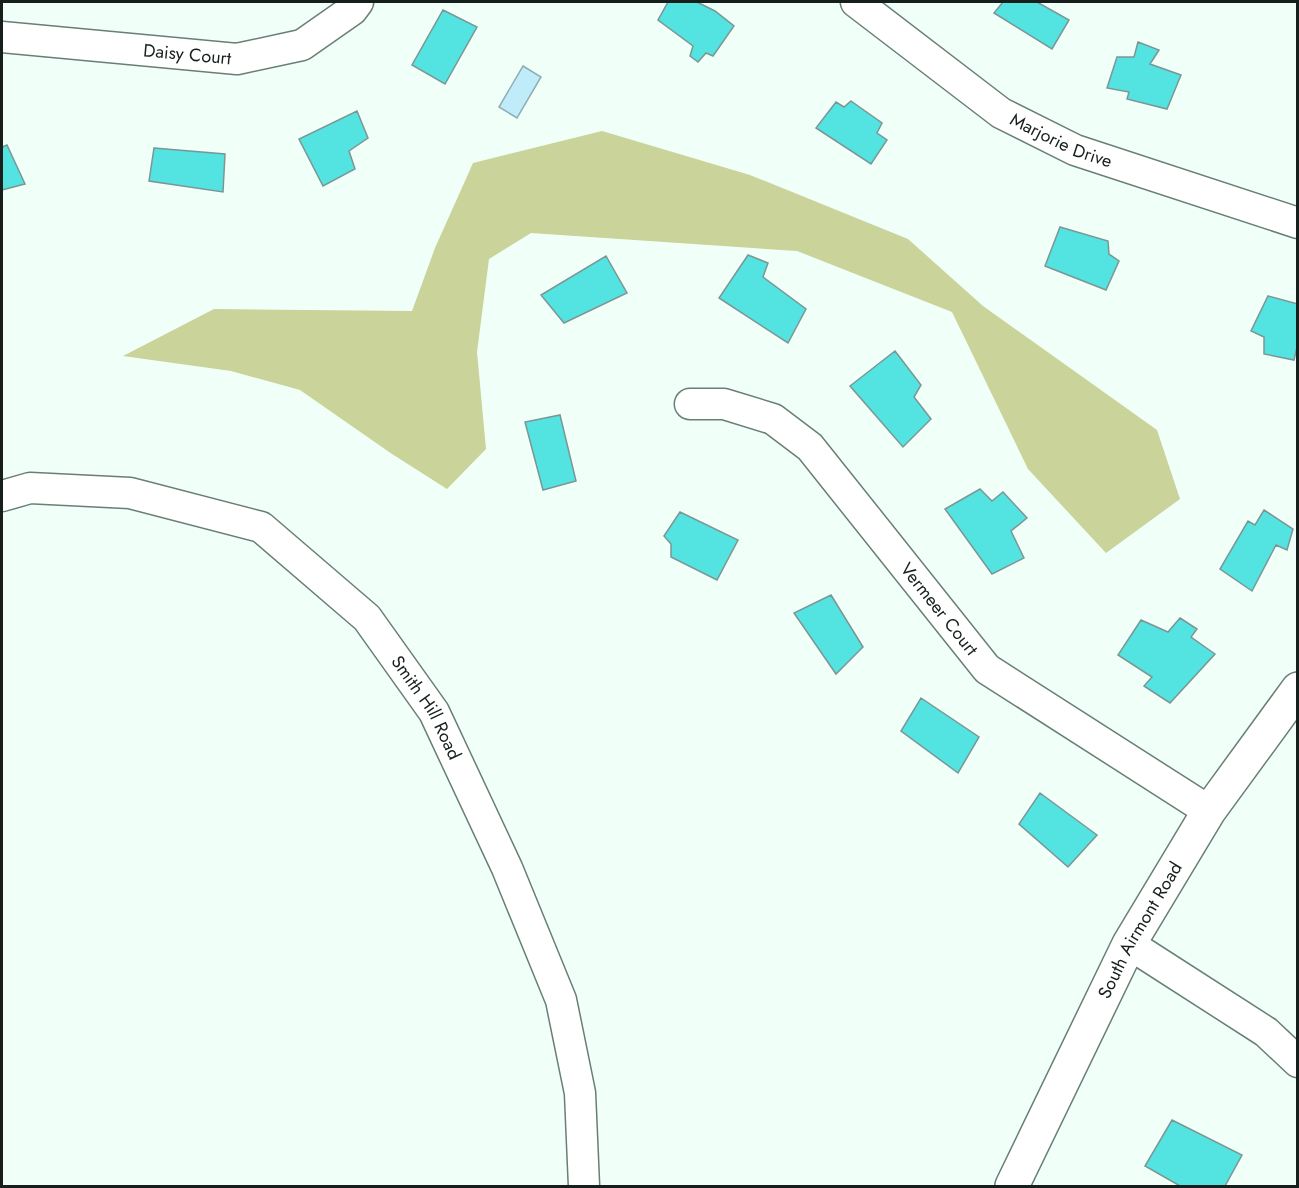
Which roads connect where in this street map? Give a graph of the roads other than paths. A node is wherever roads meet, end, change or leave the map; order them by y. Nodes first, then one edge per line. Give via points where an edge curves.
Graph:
1 (358, 2) edge
2 (855, 2) edge
3 (2, 37) edge
4 (1298, 223) edge
5 (690, 404) dead end
6 (2, 496) edge
7 (1298, 689) edge
8 (1209, 811) junction
9 (1129, 944) junction
10 (1298, 1062) edge
11 (584, 1186) edge
12 (1012, 1186) edge

1 - 3 street, Daisy Court via 302,45 237,59
2 - 4 street, Marjorie Drive via 1001,112 1075,150
5 - 8 street, Vermeer Court via 724,404 772,419 810,447 987,669
6 - 11 street, Smith Hill Road via 30,488 130,493 261,526 367,618 434,712 507,868 561,1000 580,1093
7 - 8 street, South Airmont Road
8 - 9 street, South Airmont Road
9 - 10 street via 1266,1032
9 - 12 street, South Airmont Road

